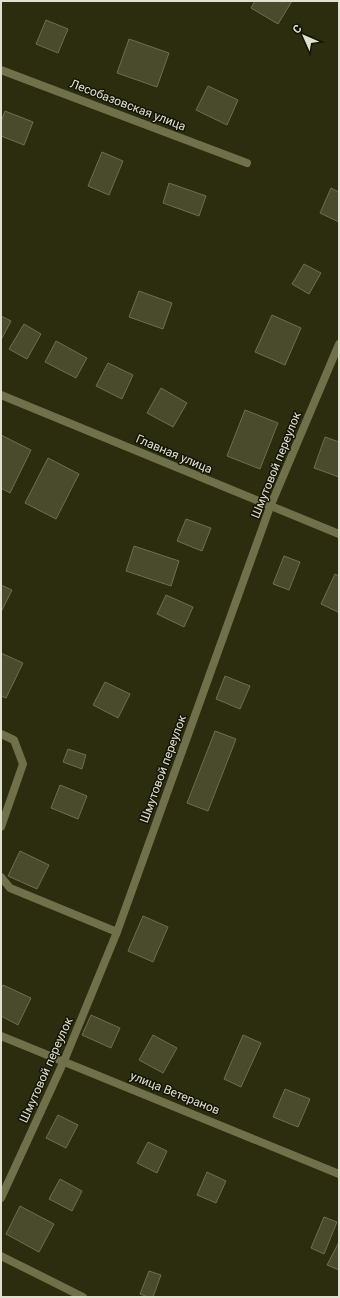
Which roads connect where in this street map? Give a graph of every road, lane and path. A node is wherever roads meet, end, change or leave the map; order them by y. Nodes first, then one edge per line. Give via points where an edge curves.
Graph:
1 (1, 70) edge
2 (247, 162) dead end
3 (339, 344) edge
4 (1, 395) edge
5 (270, 507) junction
6 (339, 534) edge
7 (1, 734) edge
8 (1, 827) edge
9 (1, 877) edge
10 (117, 932) junction
11 (1, 1036) edge
12 (64, 1061) junction
13 (339, 1174) edge
14 (1, 1198) edge
15 (1, 1256) edge
16 (82, 1297) edge

1 - 2 street, Лесобазовская улица
3 - 5 street, Шмутовой переулок
4 - 5 street, Главная улица
5 - 6 street, Главная улица
5 - 10 street, Шмутовой переулок
7 - 8 street via 14,740 23,764
9 - 10 street via 10,888
10 - 12 street, Шмутовой переулок
11 - 12 street, улица Ветеранов
12 - 13 street, улица Ветеранов
12 - 14 street, Шмутовой переулок
15 - 16 street

